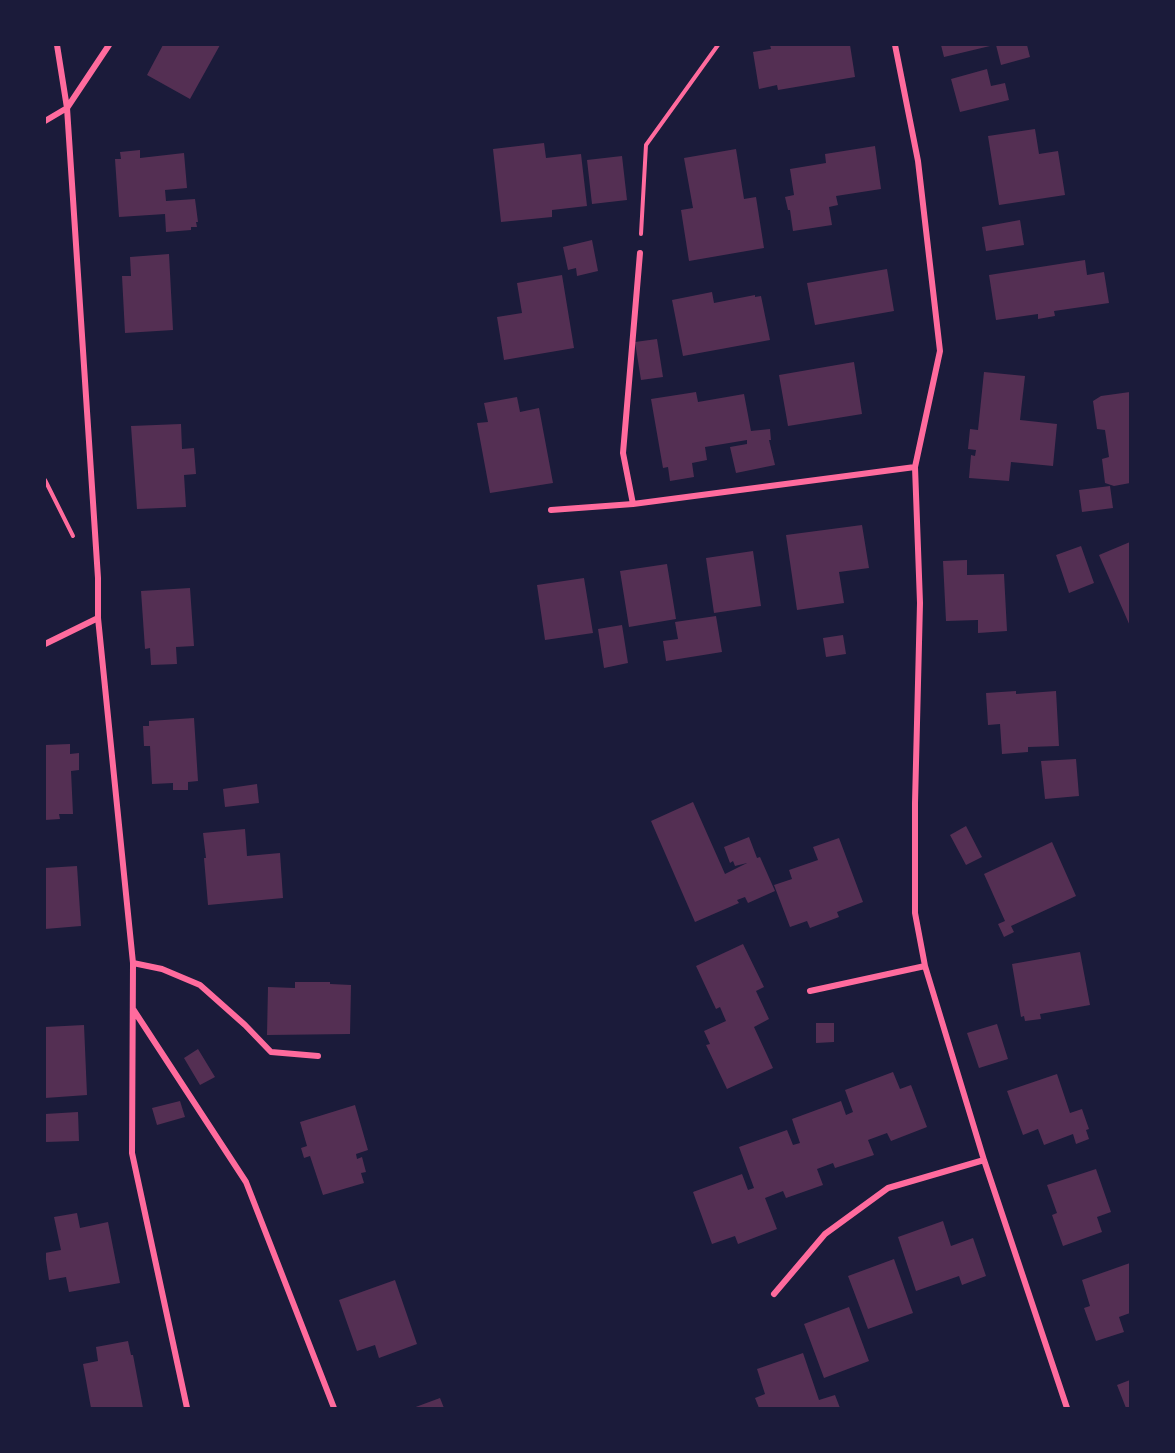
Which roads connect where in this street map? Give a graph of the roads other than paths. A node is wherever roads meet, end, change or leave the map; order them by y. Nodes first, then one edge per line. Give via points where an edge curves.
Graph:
1 (57, 45) edge
2 (109, 45) edge
3 (895, 45) edge
4 (67, 108) junction
5 (45, 121) edge
6 (640, 252) road end
7 (915, 467) junction
8 (633, 504) junction
9 (551, 510) dead end
10 (98, 618) junction
11 (45, 644) edge
12 (133, 963) junction
13 (925, 966) junction
14 (810, 991) dead end
15 (133, 1008) junction
16 (318, 1056) dead end
17 (984, 1160) junction
18 (774, 1294) dead end
19 (187, 1408) edge
20 (334, 1408) edge
21 (1067, 1408) edge

1 - 4 street
2 - 4 street
3 - 7 street via 918,161 940,351
4 - 5 street
4 - 10 street
6 - 8 street via 623,453
7 - 8 street
7 - 13 street via 920,603 915,913
8 - 9 street
10 - 11 street
10 - 12 street
12 - 15 street
12 - 16 street via 200,984 271,1052
13 - 14 street
13 - 17 street
15 - 19 street via 132,1153
15 - 20 street via 246,1182
17 - 18 street via 888,1188 825,1234
17 - 21 street

